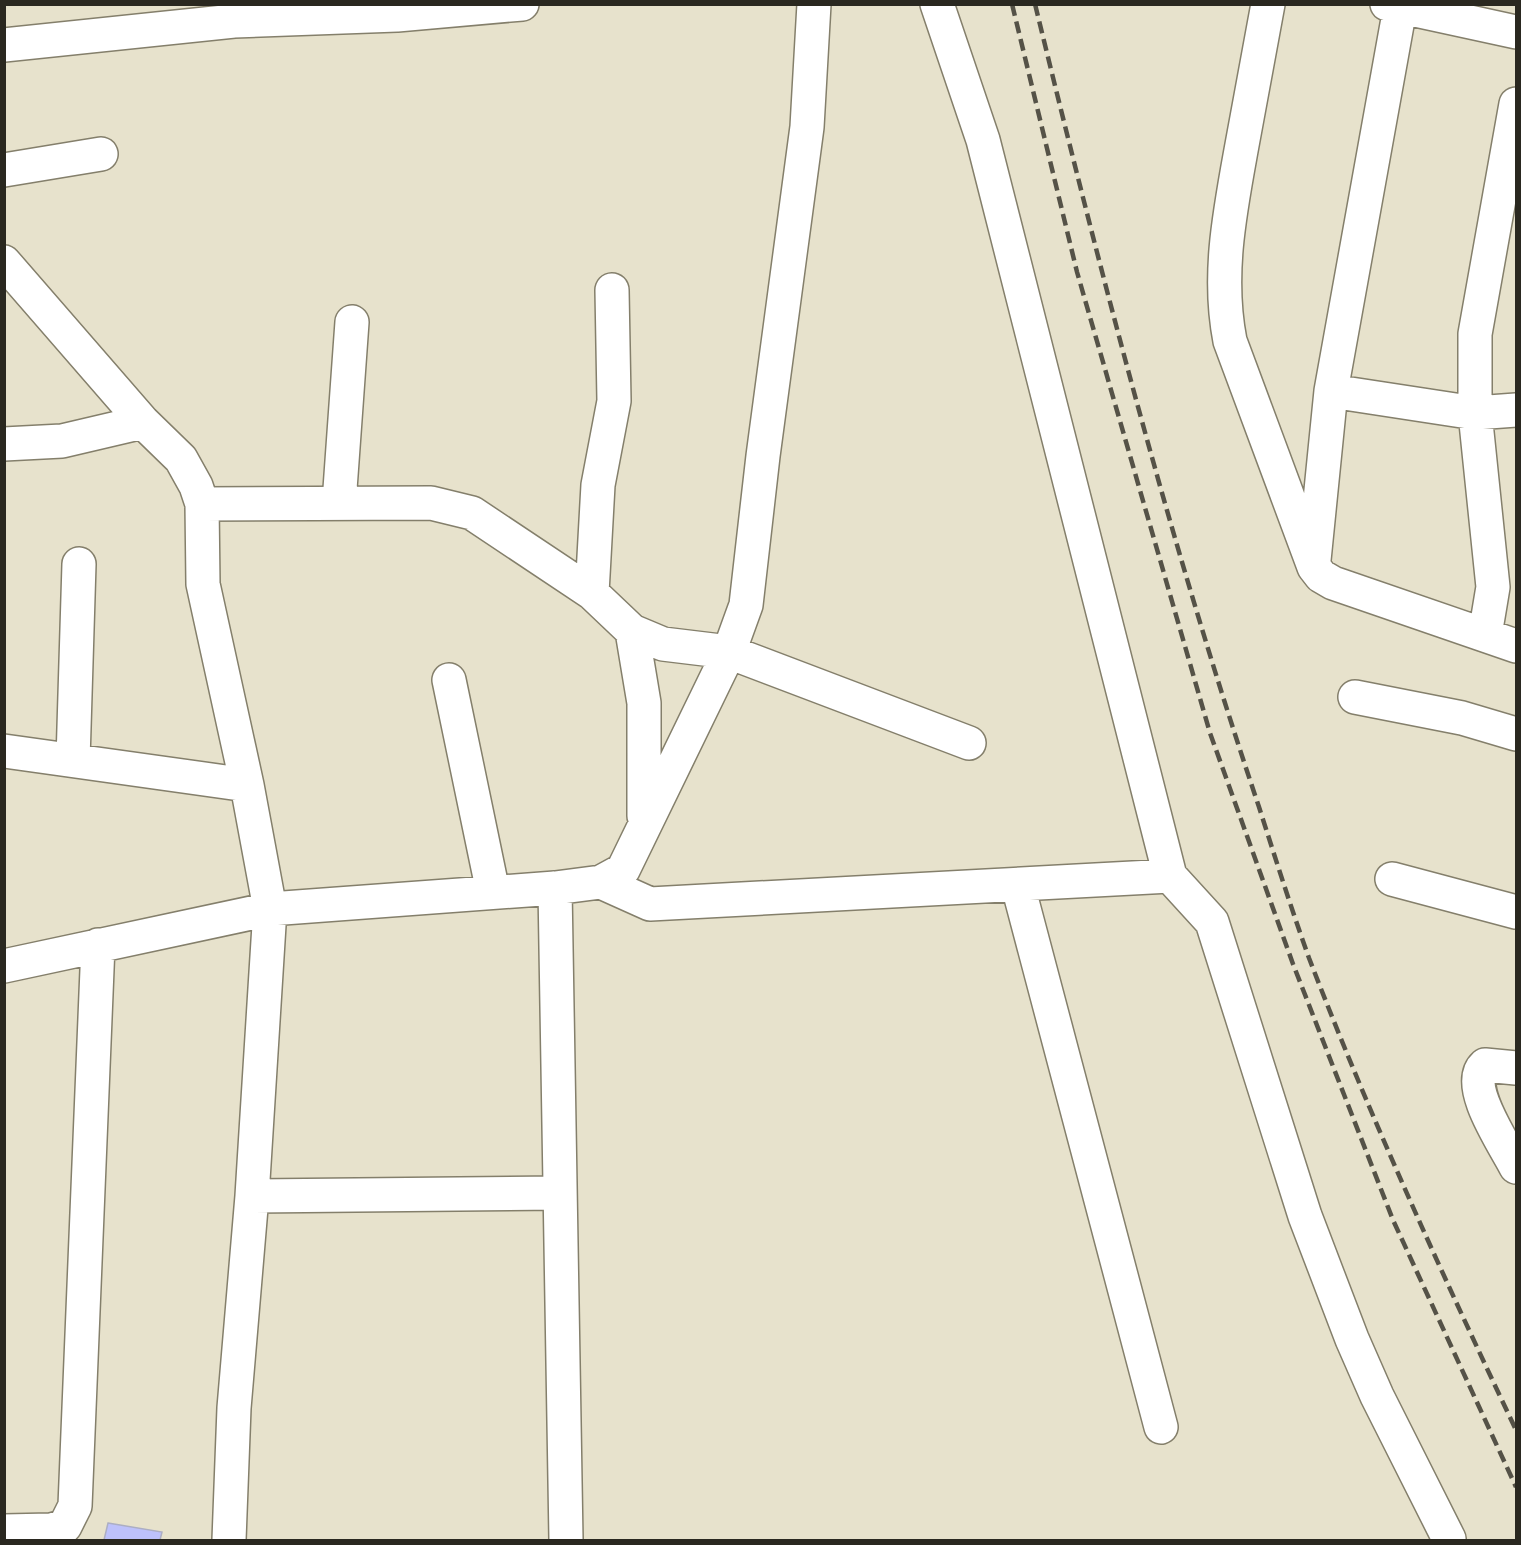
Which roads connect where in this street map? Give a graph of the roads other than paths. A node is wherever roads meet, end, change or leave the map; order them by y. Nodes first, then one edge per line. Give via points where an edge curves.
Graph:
1 (522, 4) edge
2 (814, 4) edge
3 (937, 4) edge
4 (1268, 4) edge
5 (1405, 7) edge
6 (262, 12) edge
7 (1516, 32) edge
8 (4, 45) edge
9 (1516, 104) edge
10 (101, 154) dead end
11 (4, 170) edge
12 (4, 262) edge
13 (612, 290) dead end
14 (352, 322) dead end
15 (1331, 391) junction
16 (1516, 410) edge
17 (1475, 413) junction
18 (143, 422) junction
19 (4, 444) edge
20 (339, 503) junction
21 (202, 504) junction
22 (79, 564) dead end
23 (1314, 567) junction
24 (592, 593) junction
25 (632, 631) junction
26 (1485, 635) junction
27 (1516, 646) edge
28 (729, 652) junction
29 (449, 680) dead end
30 (1355, 696) dead end
31 (1516, 734) edge
32 (969, 743) dead end
33 (4, 751) edge
34 (73, 760) junction
35 (248, 785) junction
36 (644, 827) junction
37 (1170, 876) junction
38 (1392, 879) dead end
39 (601, 882) junction
40 (1018, 886) junction
41 (555, 888) junction
42 (493, 892) junction
43 (270, 909) junction
44 (1516, 912) edge
45 (98, 945) junction
46 (4, 966) edge
47 (1516, 1068) edge
48 (1516, 1167) edge
49 (560, 1193) junction
50 (252, 1196) junction
51 (1161, 1427) dead end
52 (4, 1530) edge
53 (1449, 1539) dead end
54 (229, 1540) edge
55 (566, 1540) edge

1 - 6 street via 397,15
2 - 28 street via 807,127 763,456 750,585 742,621
3 - 37 street via 983,140
4 - 23 street via 1229,217 1224,312 1230,341
5 - 7 street
5 - 15 street
6 - 8 street
9 - 17 street via 1475,334
10 - 11 street
12 - 18 street
13 - 24 street via 614,401 598,485
14 - 20 street
15 - 17 street
15 - 23 street
16 - 17 street
17 - 26 street via 1493,571 1493,597
18 - 19 street via 62,441
18 - 21 street via 181,459
20 - 21 street
20 - 24 street via 453,506 472,513
21 - 35 street via 203,584
22 - 34 street
23 - 26 street via 1333,582
24 - 25 street
25 - 28 street via 663,644
25 - 36 street via 644,703
26 - 27 street
28 - 32 street
28 - 36 street
29 - 42 street
30 - 31 street via 1462,718
33 - 34 street
34 - 35 street
35 - 43 street
36 - 39 street via 623,870
37 - 40 street
37 - 53 street via 1212,922 1305,1216 1344,1319 1377,1396
38 - 44 street
39 - 40 street via 650,904
39 - 41 street
40 - 51 street
41 - 42 street
41 - 49 street
42 - 43 street
43 - 45 street
43 - 50 street
45 - 46 street
45 - 52 street via 75,1506 65,1526 51,1530
47 - 48 street via 1485,1065 1477,1081 1479,1095
49 - 50 street
49 - 55 street
50 - 54 street via 234,1408

